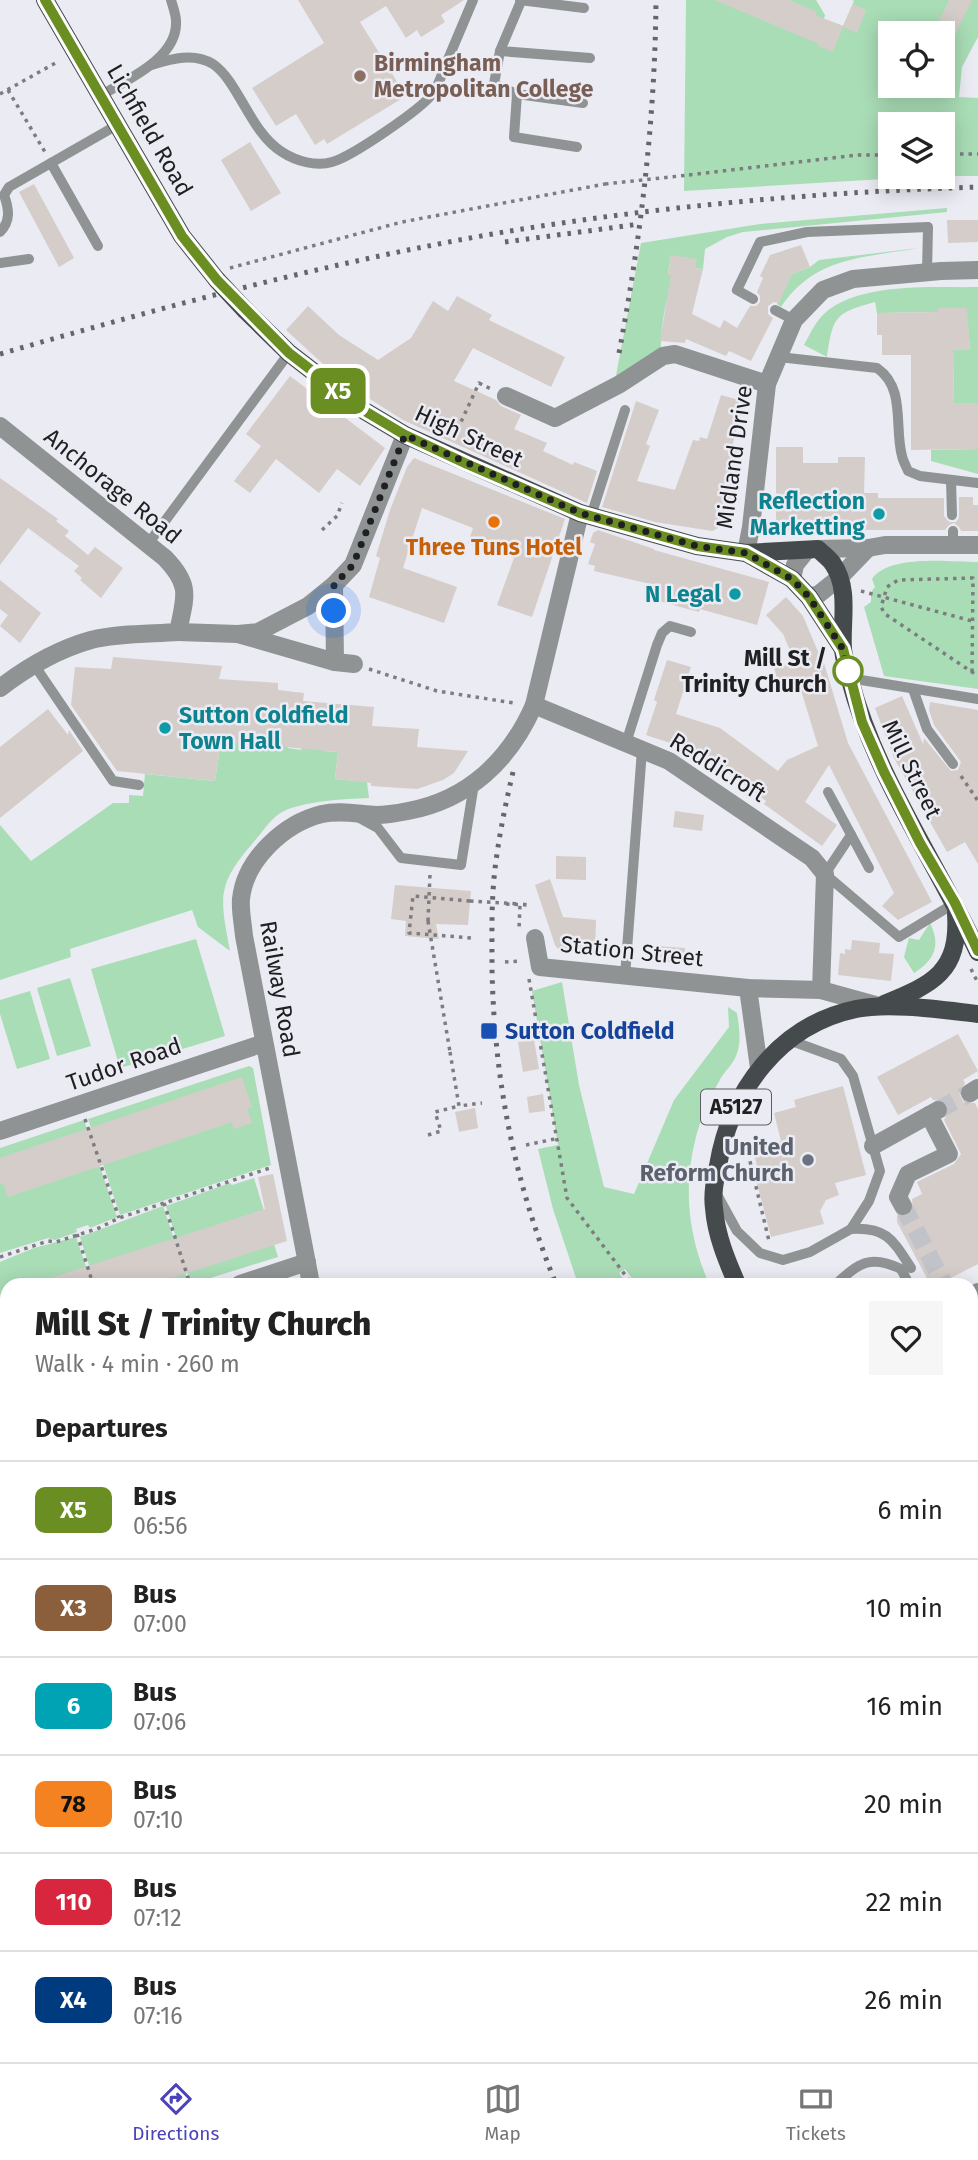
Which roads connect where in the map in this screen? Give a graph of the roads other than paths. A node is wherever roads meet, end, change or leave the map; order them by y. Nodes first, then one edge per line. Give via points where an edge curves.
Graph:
1 (46, 0) edge
2 (171, 0) edge
3 (473, 0) edge
4 (520, 0) edge
5 (584, 8) dead end
6 (500, 51) junction
7 (590, 58) dead end
8 (151, 65) junction
9 (517, 94) junction
10 (102, 95) junction
11 (583, 103) dead end
12 (119, 124) junction
13 (577, 147) dead end
14 (51, 163) junction
15 (0, 232) edge
16 (98, 246) dead end
17 (29, 258) dead end
18 (0, 263) edge
19 (978, 270) edge
20 (928, 272) junction
21 (214, 276) joint
22 (753, 299) dead end
23 (775, 310) dead end
24 (794, 320) junction
25 (289, 353) junction
26 (779, 357) junction
27 (767, 384) junction
28 (506, 396) road end
29 (625, 410) dead end
30 (0, 426) edge
31 (405, 435) junction
32 (951, 480) junction
33 (978, 483) edge
34 (585, 515) junction
35 (952, 515) dead end
36 (148, 544) junction
37 (978, 545) edge
38 (868, 548) junction
39 (812, 550) junction
40 (746, 553) junction
41 (792, 579) junction
42 (840, 582) junction
43 (334, 585) junction
44 (809, 597) junction
45 (178, 632) junction
46 (691, 632) dead end
47 (238, 634) junction
48 (843, 649) junction
49 (335, 662) junction
50 (354, 664) road end
51 (35, 666) junction
52 (849, 678) junction
53 (0, 688) edge
54 (913, 689) junction
55 (978, 699) edge
56 (534, 705) junction
57 (634, 746) junction
58 (953, 764) road end
59 (474, 784) junction
60 (139, 785) dead end
61 (828, 792) dead end
62 (349, 813) junction
63 (851, 835) junction
64 (869, 869) dead end
65 (825, 874) junction
66 (955, 903) junction
67 (978, 927) edge
68 (527, 934) road end
69 (978, 952) edge
70 (625, 976) junction
71 (748, 988) junction
72 (821, 990) junction
73 (879, 1006) junction
74 (978, 1014) edge
75 (789, 1040) junction
76 (264, 1043) junction
77 (759, 1068) junction
78 (0, 1131) edge
79 (873, 1146) junction
80 (714, 1189) junction
81 (902, 1206) tunnel mouth
82 (851, 1229) junction
83 (307, 1262) junction
84 (911, 1268) dead end
85 (258, 1278) edge
86 (310, 1278) edge
87 (735, 1278) edge
88 (843, 1278) edge
89 (906, 1278) edge

1 - 10 main road, Lichfield Road
2 - 8 lane via 177,22 171,44
3 - 8 lane via 434,92 404,119 334,162 298,160 281,151 262,134 212,64 185,57
4 - 5 lane
4 - 6 lane
6 - 7 lane
6 - 9 lane via 494,83
8 - 10 lane
9 - 11 lane
9 - 13 lane via 514,137
10 - 12 main road, Lichfield Road
12 - 14 lane
12 - 21 main road, Lichfield Road via 182,236
14 - 15 lane via 9,187 4,195 8,222
14 - 16 lane
17 - 18 lane
19 - 20 street, Midland Drive
20 - 22 lane via 928,227 807,232 760,242 737,290
20 - 24 street, Midland Drive via 853,279 823,290
21 - 25 main road, High Street / A5127, bridge
23 - 24 lane
24 - 26 street, Midland Drive
25 - 31 main road, High Street / A5127 via 363,410
25 - 36 lane
26 - 27 street, Midland Drive
26 - 32 lane via 877,368 884,373 898,402 902,456 908,471
27 - 28 street via 675,354 663,356 555,418
27 - 40 street, Midland Drive
29 - 34 lane
30 - 36 street, Anchorage Road
31 - 34 main road, High Street / A5127
31 - 43 street via 353,565
32 - 33 lane
32 - 35 lane
34 - 40 main road, High Street / A5127 via 685,543
34 - 56 street, Railway Road
36 - 45 street, Anchorage Road via 183,579
37 - 38 street, High Street via 953,538
38 - 39 street, High Street
38 - 42 street
39 - 40 main road, High Street / A5127
39 - 41 street via 795,565
39 - 42 main road via 833,564
40 - 41 main road, High Street / A5127
41 - 44 main road, Mill Street / A5127
42 - 44 street
42 - 48 main road, Mill Street
43 - 47 street via 278,623
43 - 49 street
44 - 48 main road, Mill Street / A5127
45 - 47 street
45 - 51 street via 92,640
46 - 57 lane via 670,626 662,633 647,670
47 - 49 street
48 - 52 main road, Mill Street / A5127
49 - 50 street
51 - 53 street
51 - 60 lane via 113,781
52 - 54 lane
52 - 66 main road, Mill Street / A5127 via 884,772
54 - 55 lane
54 - 58 lane via 927,729
56 - 57 street, Reddicroft
56 - 59 street, Railway Road via 505,756
57 - 65 street, Reddicroft via 669,761 812,858
57 - 70 lane
59 - 62 street, Railway Road via 410,811
59 - 62 lane via 461,865 401,858 378,828
61 - 63 lane
62 - 76 street, Railway Road via 322,814 295,825 267,846 247,874 242,899 244,936
63 - 64 lane
63 - 65 lane
65 - 66 lane via 899,937
65 - 72 street
66 - 67 main road, Mill Street
66 - 69 main road, Mill Street
66 - 73 main road, Mill Street / A5127 via 956,942 940,973 919,990
68 - 70 street, Station Street via 540,967
70 - 71 street, Station Street
71 - 72 street, Station Street
71 - 77 street
72 - 73 street, Station Street
73 - 74 main road, A5127
73 - 75 main road, A5127 via 827,1018
75 - 77 main road, A5127
75 - 79 lane via 841,1059 853,1076
76 - 78 street, Tudor Road
76 - 83 street, Railway Road
77 - 80 main road, A5127 via 730,1119
79 - 81 street via 933,1113 949,1154 908,1174 898,1197
79 - 82 lane via 880,1171 869,1201
80 - 82 lane via 737,1231 760,1253 783,1260 810,1252
80 - 87 main road, A5127 via 718,1230
82 - 84 lane via 873,1228 894,1242
83 - 85 street
83 - 86 street, Railway Road
88 - 89 lane via 854,1268 878,1261 901,1269

